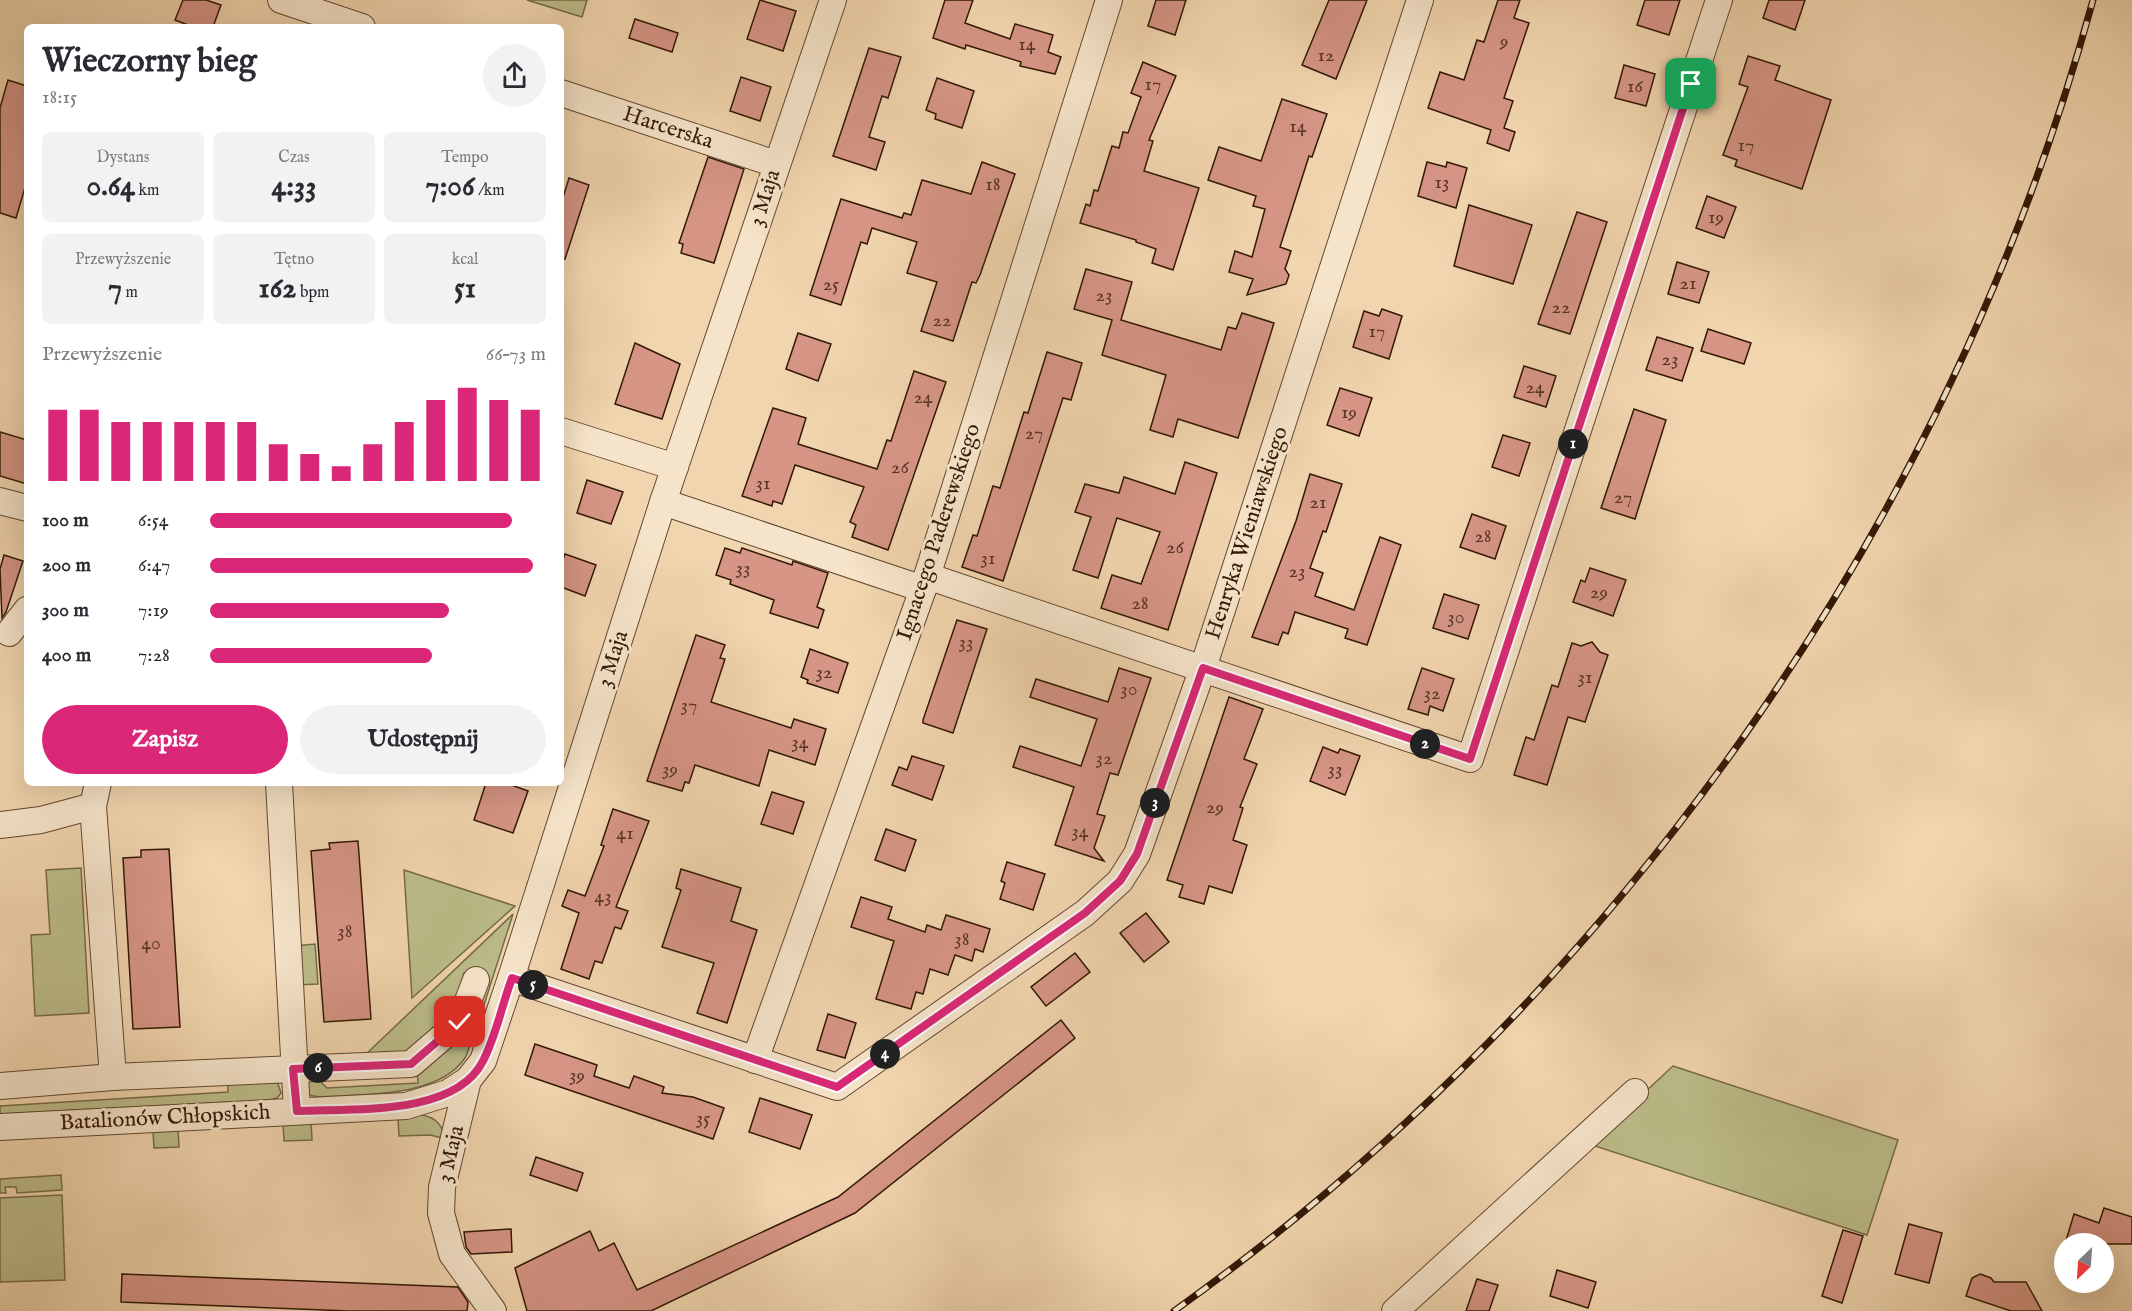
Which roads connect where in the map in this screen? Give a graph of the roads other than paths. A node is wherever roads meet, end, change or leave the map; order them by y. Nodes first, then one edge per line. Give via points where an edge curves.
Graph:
1 (281, 0) edge
2 (833, 0) edge
3 (1109, 0) edge
4 (1420, 0) edge
5 (1719, 0) edge
6 (353, 24) edge
7 (564, 94) edge
8 (776, 164) junction
9 (564, 431) edge
10 (675, 467) junction
11 (0, 501) edge
12 (663, 502) junction
13 (24, 507) edge
14 (925, 582) junction
15 (24, 614) edge
16 (9, 633) dead end
17 (1203, 668) junction
18 (279, 786) edge
19 (96, 794) edge
20 (41, 820) junction
21 (0, 825) edge
22 (96, 847) junction
23 (512, 978) junction
24 (476, 980) dead end
25 (755, 1060) junction
26 (293, 1069) junction
27 (113, 1077) junction
28 (468, 1080) junction
29 (0, 1086) edge
30 (1635, 1092) dead end
31 (297, 1111) junction
32 (0, 1127) edge
33 (493, 1311) edge
34 (1395, 1311) edge

1 - 6 street
2 - 8 street, 3 Maja
3 - 14 street, Ignacego Paderewskiego
4 - 17 street, Henryka Wieniawskiego
5 - 17 street via 1470,759
7 - 8 street, Harcerska
8 - 10 street, 3 Maja
9 - 10 street
10 - 12 street, 3 Maja
11 - 13 street
12 - 14 street
12 - 23 street, 3 Maja
14 - 17 street
14 - 25 street, Ignacego Paderewskiego
15 - 16 street
17 - 25 street, Henryka Wieniawskiego via 1137,854 1120,881 1085,913 837,1087
18 - 26 street
19 - 20 street
19 - 22 street
20 - 21 street
20 - 22 street via 77,831
22 - 27 street
23 - 25 street, Henryka Wieniawskiego
23 - 28 street, 3 Maja via 483,1061
24 - 26 street via 460,1022 411,1064
26 - 27 street
26 - 31 street
27 - 29 street
28 - 31 street, Batalionów Chłopskich via 448,1093 406,1106
28 - 33 street, 3 Maja via 442,1187 441,1213 452,1254
30 - 34 street
31 - 32 street, Batalionów Chłopskich

